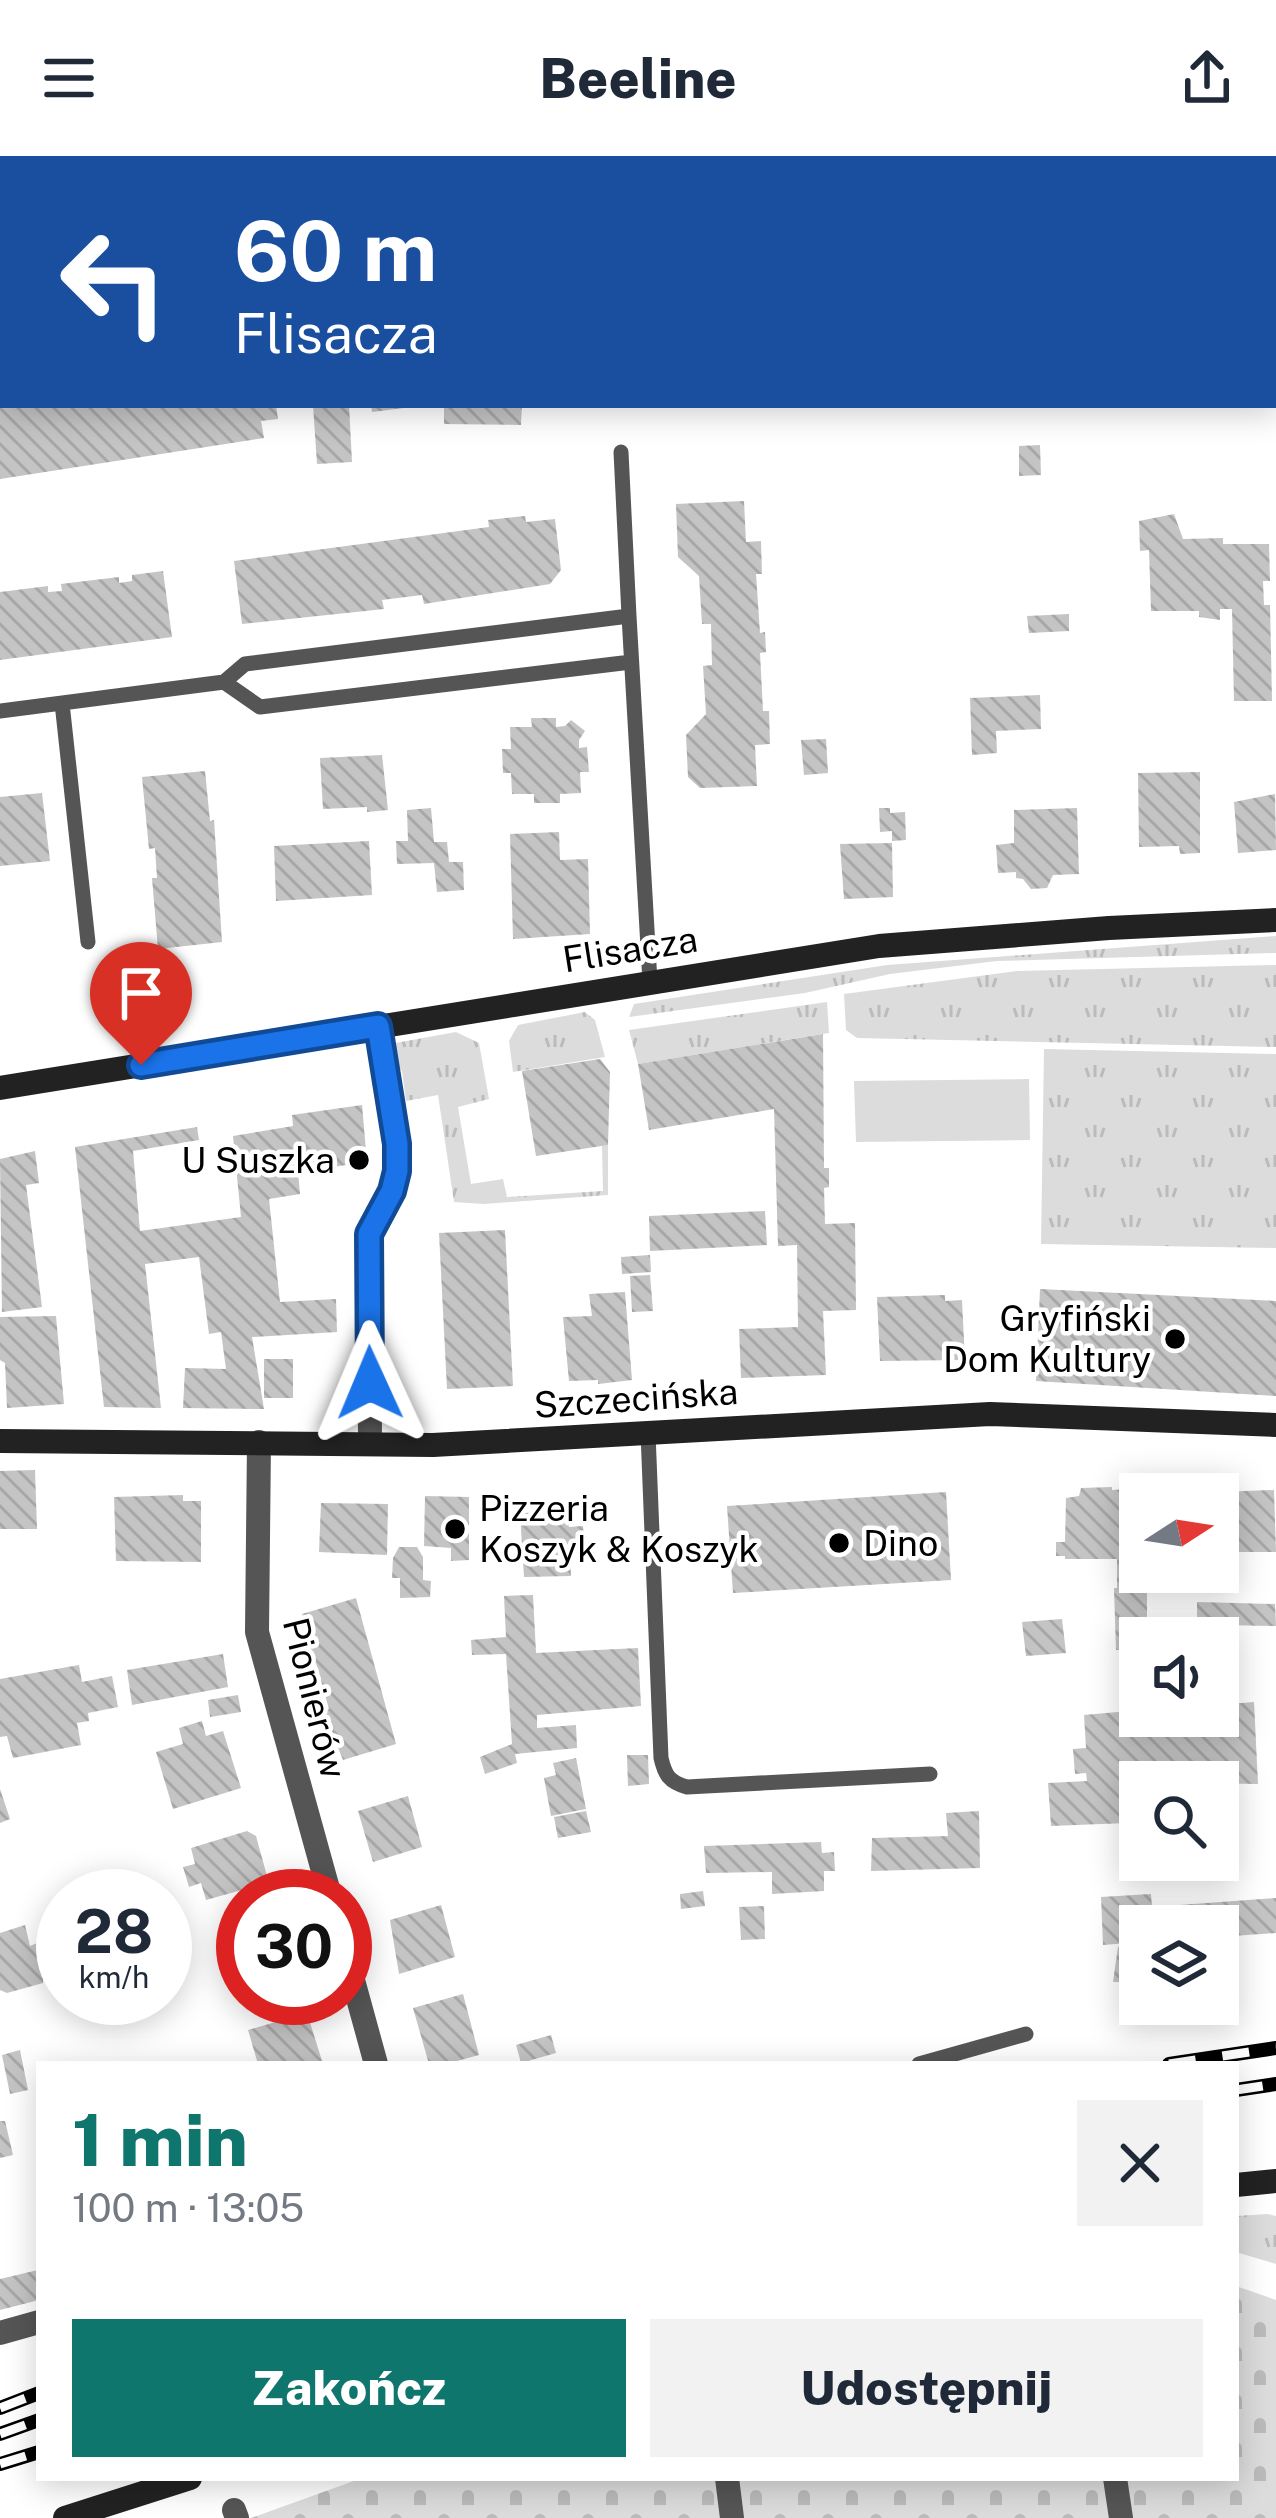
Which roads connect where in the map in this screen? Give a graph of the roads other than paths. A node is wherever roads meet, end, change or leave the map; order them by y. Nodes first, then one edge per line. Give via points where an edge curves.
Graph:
1 (621, 452) dead end
2 (628, 616) junction
3 (631, 662) junction
4 (224, 682) junction
5 (62, 704) junction
6 (0, 711) edge
7 (1276, 920) edge
8 (88, 942) dead end
9 (650, 982) junction
10 (378, 1026) junction
11 (0, 1088) edge
12 (1276, 1425) edge
13 (648, 1433) junction
14 (0, 1442) edge
15 (259, 1442) junction
16 (370, 1444) junction
17 (930, 1774) dead end
18 (323, 1869) edge
19 (365, 2025) edge
20 (1026, 2034) dead end
21 (375, 2061) edge
22 (930, 2061) edge
23 (1276, 2181) edge
24 (1239, 2185) edge
25 (36, 2323) edge
26 (0, 2333) edge
27 (181, 2481) edge
28 (727, 2481) edge
29 (1115, 2481) edge
30 (65, 2518) edge
31 (732, 2518) edge
32 (1121, 2518) edge

1 - 2 lane
2 - 3 lane
2 - 4 lane via 245,664
3 - 4 lane via 260,707
3 - 9 lane
4 - 5 lane
5 - 6 lane
5 - 8 lane
7 - 9 street, Flisacza via 944,939
9 - 10 street, Flisacza
10 - 11 street, Flisacza
10 - 16 street via 397,1171 369,1234
12 - 13 street, Szczecińska via 1027,1414
13 - 16 street, Szczecińska
13 - 17 lane via 665,1774 687,1787
14 - 15 street, Szczecińska
15 - 16 street, Szczecińska
15 - 18 street, Pionierów via 257,1632
19 - 21 street
20 - 22 lane
23 - 24 street
25 - 26 street
27 - 30 street
28 - 31 street
29 - 32 street

